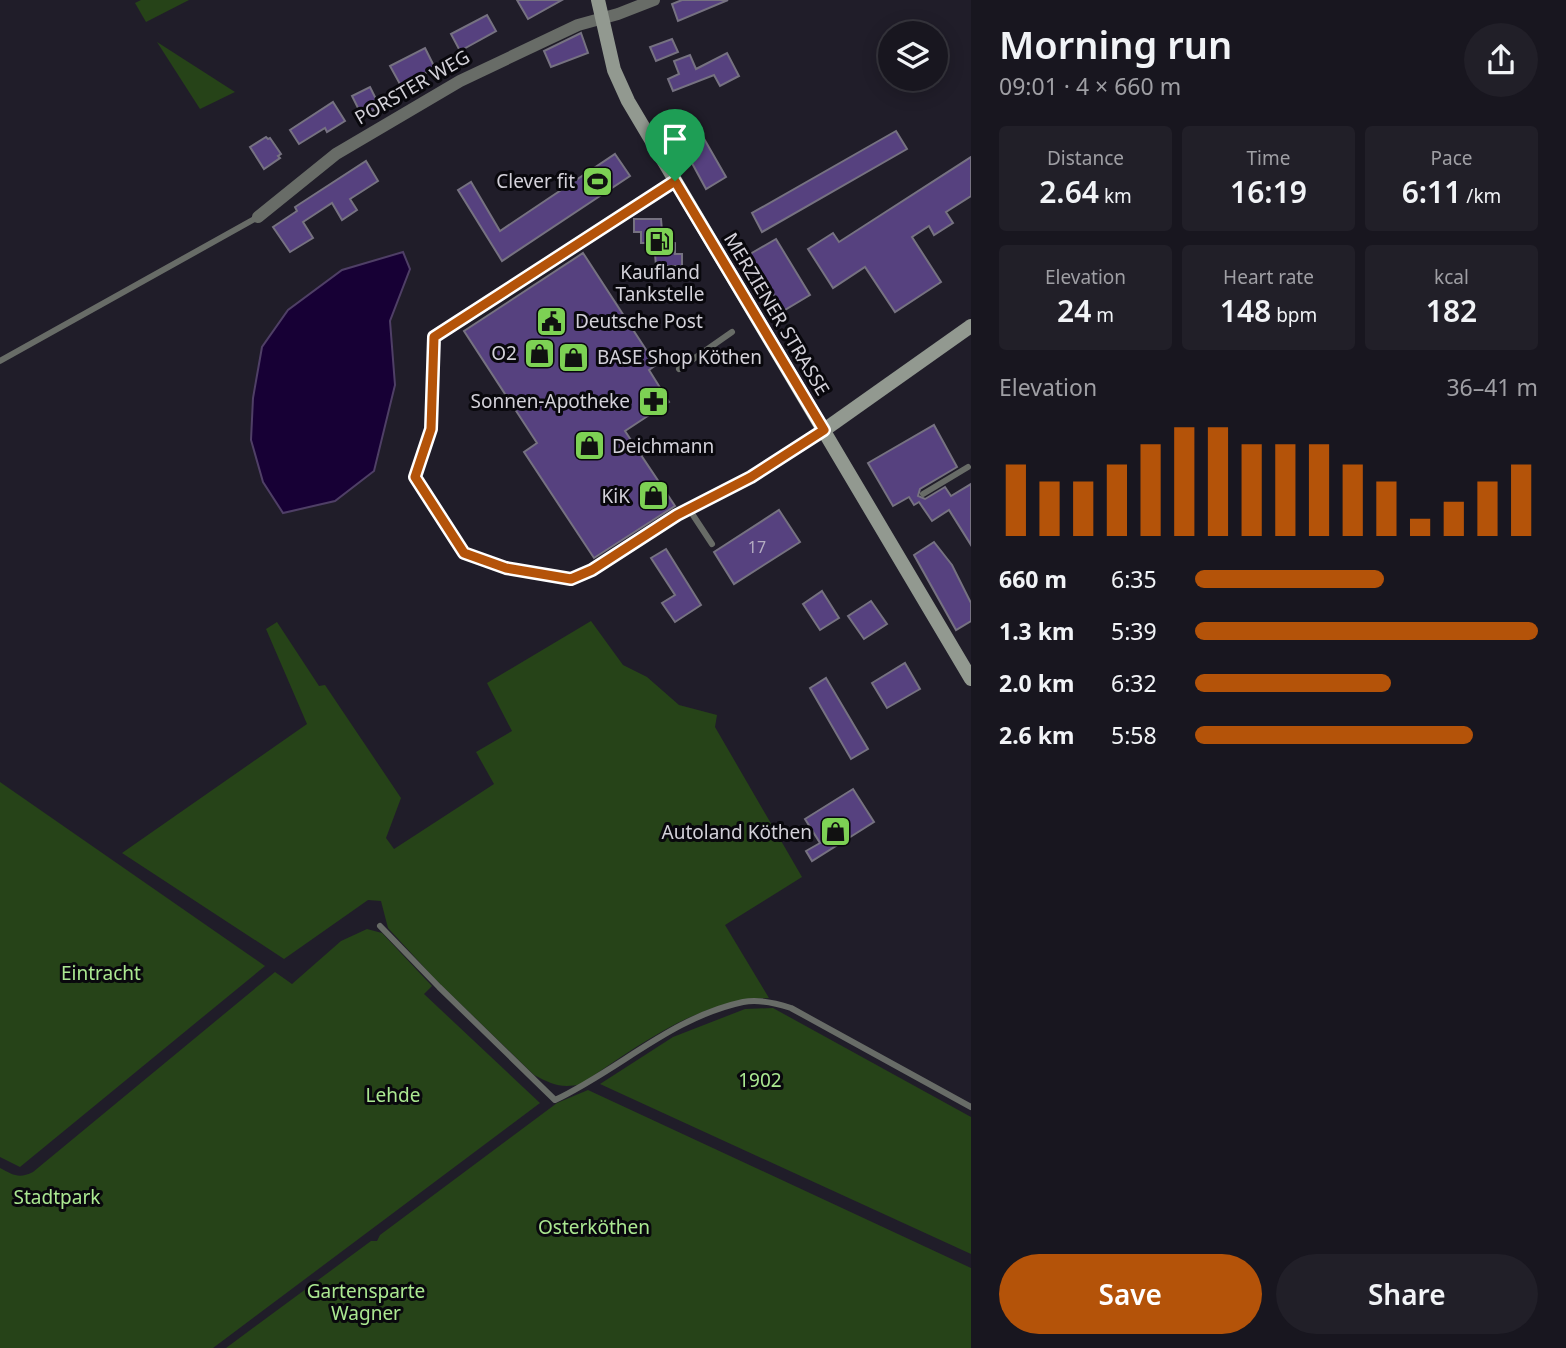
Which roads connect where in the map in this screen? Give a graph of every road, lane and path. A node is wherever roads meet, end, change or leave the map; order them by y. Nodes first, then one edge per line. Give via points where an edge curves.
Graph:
1 (598, 0) edge
2 (654, 0) edge
3 (602, 18) junction
4 (675, 181) junction
5 (258, 217) joint
6 (971, 326) edge
7 (732, 332) dead end
8 (0, 360) edge
9 (679, 369) dead end
10 (824, 430) junction
11 (968, 467) dead end
12 (415, 477) joint
13 (923, 494) dead end
14 (689, 509) junction
15 (712, 544) dead end
16 (506, 568) joint
17 (966, 659) edge
18 (971, 679) edge
19 (380, 926) dead end
20 (971, 1107) edge

1 - 3 main road, MERZIENER STRASSE
2 - 3 street, PORSTER WEG
3 - 4 main road, MERZIENER STRASSE via 618,81
3 - 5 street, PORSTER WEG via 460,81 336,154
4 - 10 main road, MERZIENER STRASSE
4 - 12 street via 434,337 431,429
5 - 8 lane
6 - 10 main road
7 - 9 lane
10 - 14 street via 751,477
10 - 17 main road, MERZIENER STRASSE
11 - 13 lane
12 - 16 lane via 464,553
14 - 15 lane
14 - 16 street via 571,579
17 - 18 main road, MERZIENER STRASSE
19 - 20 lane via 555,1100 589,1084 669,1030 744,1002 765,1002 791,1008

